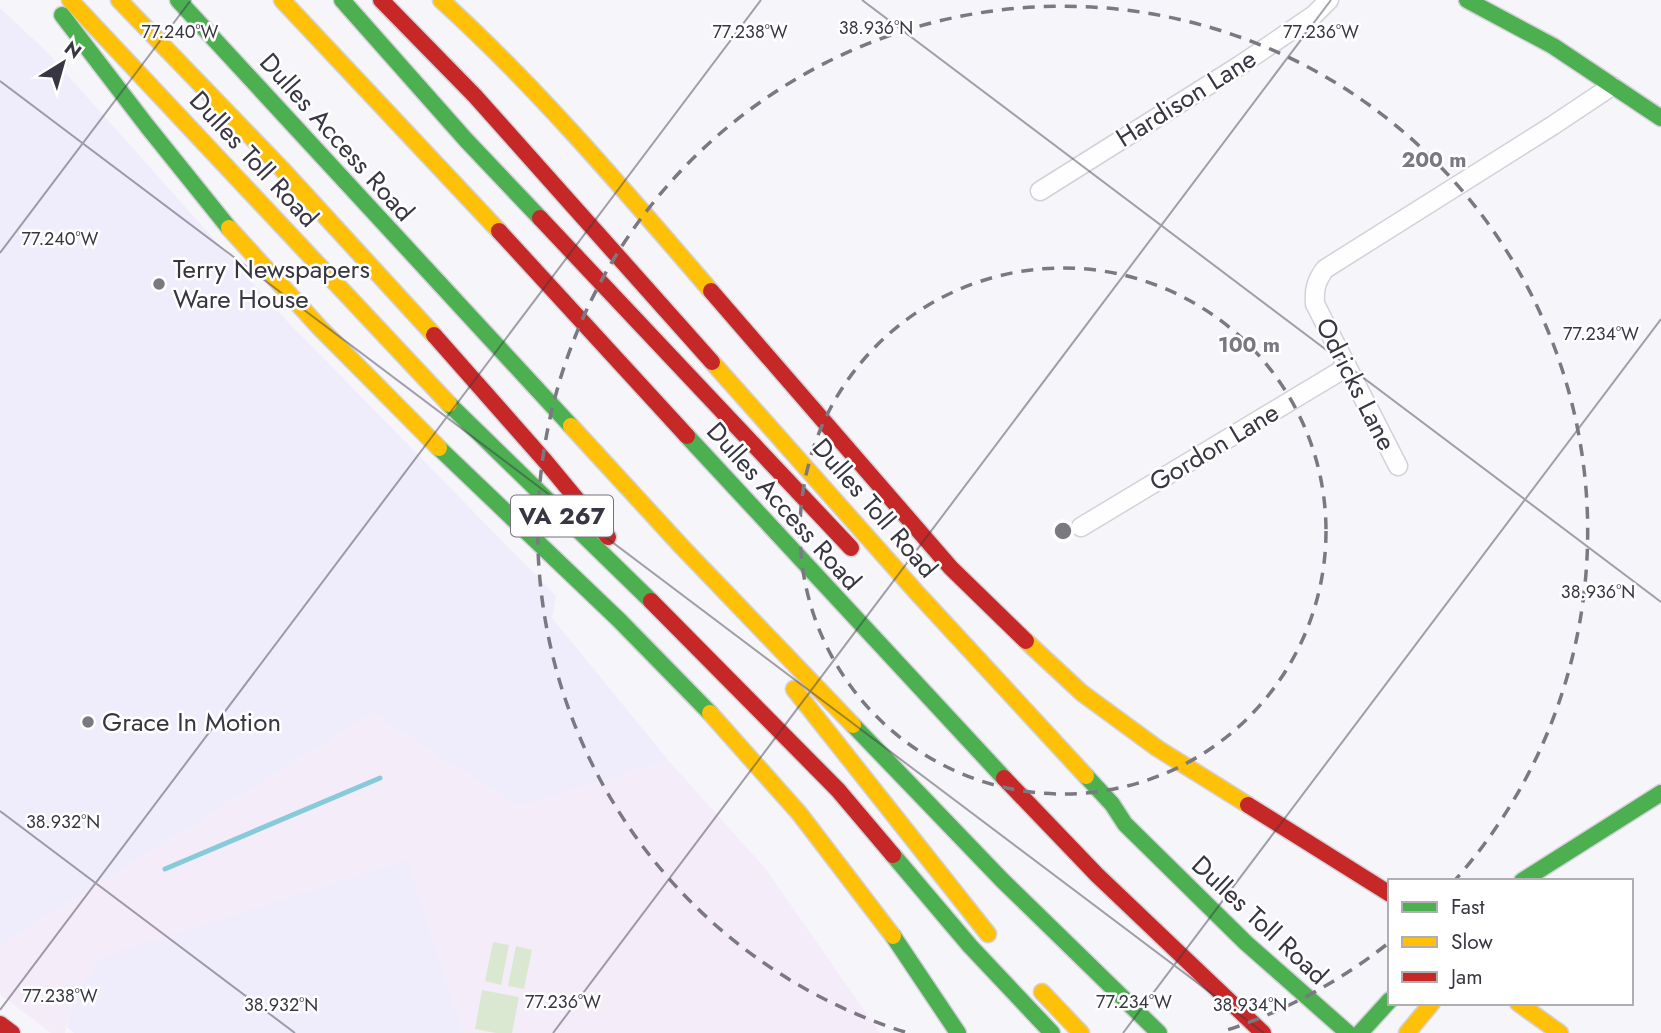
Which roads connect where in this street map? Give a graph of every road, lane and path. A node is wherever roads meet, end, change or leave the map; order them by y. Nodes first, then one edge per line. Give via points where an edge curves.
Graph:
1 (51, 0) edge
2 (70, 0) edge
3 (119, 0) edge
4 (178, 0) edge
5 (282, 0) edge
6 (342, 0) edge
7 (381, 0) edge
8 (442, 0) edge
9 (1329, 0) edge
10 (1467, 0) edge
11 (1612, 86) junction
12 (1661, 118) edge
13 (1040, 191) dead end
14 (409, 252) junction
15 (1347, 367) junction
16 (1398, 466) dead end
17 (1081, 527) dead end
18 (862, 560) dead end
19 (699, 648) junction
20 (988, 693) dead end
21 (1661, 793) edge
22 (1125, 824) junction
23 (1589, 840) junction
24 (1565, 871) dead end
25 (1525, 879) edge
26 (1388, 893) edge
27 (1003, 951) dead end
28 (1030, 980) dead end
29 (1388, 1002) edge
30 (1431, 1005) edge
31 (1521, 1005) edge
32 (0, 1024) edge
33 (12, 1033) edge
34 (958, 1033) edge
35 (1052, 1033) edge
36 (1081, 1033) edge
37 (1159, 1033) edge
38 (1263, 1033) edge
39 (1348, 1033) edge
40 (1360, 1033) edge
41 (1407, 1033) edge
42 (1560, 1033) edge

1 - 34 main road via 237,238 409,418 659,660 739,744 847,873
2 - 19 main road, Dulles Toll Road / VA 267 via 434,389
3 - 19 main road, Dulles Toll Road / VA 267 via 408,306 561,479
4 - 14 main road, Dulles Access Road
5 - 38 main road, Dulles Access Road via 1013,788
6 - 18 main road via 466,140
7 - 22 main road, Dulles Toll Road via 475,96 918,594 1112,804
8 - 26 main road via 626,192 874,481 1010,626 1082,693 1157,748
9 - 13 street, Hardison Lane via 1242,64
10 - 11 main road via 1553,46
11 - 12 main road
11 - 15 street, Odricks Lane via 1325,269 1317,280 1315,304
14 - 27 main road via 517,381 755,643
14 - 37 main road, Dulles Access Road via 712,578 1002,880
15 - 16 street, Odricks Lane
15 - 17 street, Gordon Lane
19 - 35 main road, Dulles Toll Road / VA 267 via 838,790 970,946
20 - 22 main road via 1104,811
21 - 23 main road
22 - 39 main road, Dulles Toll Road via 1246,943
23 - 24 main road
23 - 25 main road
28 - 36 main road
29 - 40 main road
30 - 41 main road
31 - 42 main road
32 - 33 main road

